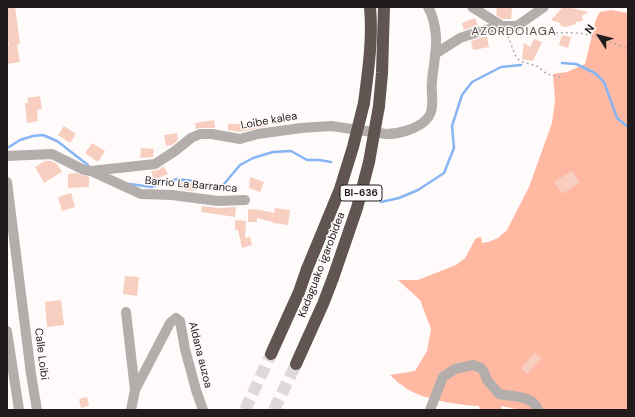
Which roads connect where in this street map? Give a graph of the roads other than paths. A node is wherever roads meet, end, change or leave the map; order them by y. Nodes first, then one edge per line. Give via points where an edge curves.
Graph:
1 (370, 7) edge
2 (384, 7) edge
3 (428, 7) edge
4 (472, 7) edge
5 (544, 7) edge
6 (504, 26) junction
7 (435, 54) junction
8 (7, 156) edge
9 (91, 171) junction
10 (7, 182) edge
11 (245, 200) dead end
12 (126, 312) dead end
13 (7, 331) edge
14 (271, 354) tunnel mouth
15 (296, 364) tunnel mouth
16 (33, 388) junction
17 (135, 390) junction
18 (17, 391) junction
19 (19, 410) edge
20 (37, 410) edge
21 (131, 410) edge
22 (204, 410) edge
23 (430, 410) edge
24 (538, 410) edge

1 - 14 highway, Kadaguako igarobidea / BI-636, bridge via 368,68 364,103 354,147 299,292
2 - 15 highway, Kadaguako igarobidea / BI-636, bridge via 379,106 358,208 323,304
3 - 7 street, Loibe kalea via 434,22
4 - 6 street
5 - 6 street via 517,26
6 - 7 street via 460,38
7 - 9 street, Loibe kalea via 430,113 426,120 405,131 386,134 331,126 258,134 240,139 200,134 155,164
8 - 9 street, Loibe kalea via 52,154
9 - 11 street, Barrio La Barranca via 141,194 218,201
10 - 16 street, Calle Loibi
12 - 17 street
13 - 18 street
16 - 18 street
16 - 20 street, Calle Loibi
17 - 21 street
17 - 22 street, Aldana auzoa via 170,323 176,318 180,321 196,390
18 - 19 street
23 - 24 street via 443,377 455,369 473,365 481,368 489,384 499,394 529,398 537,405

